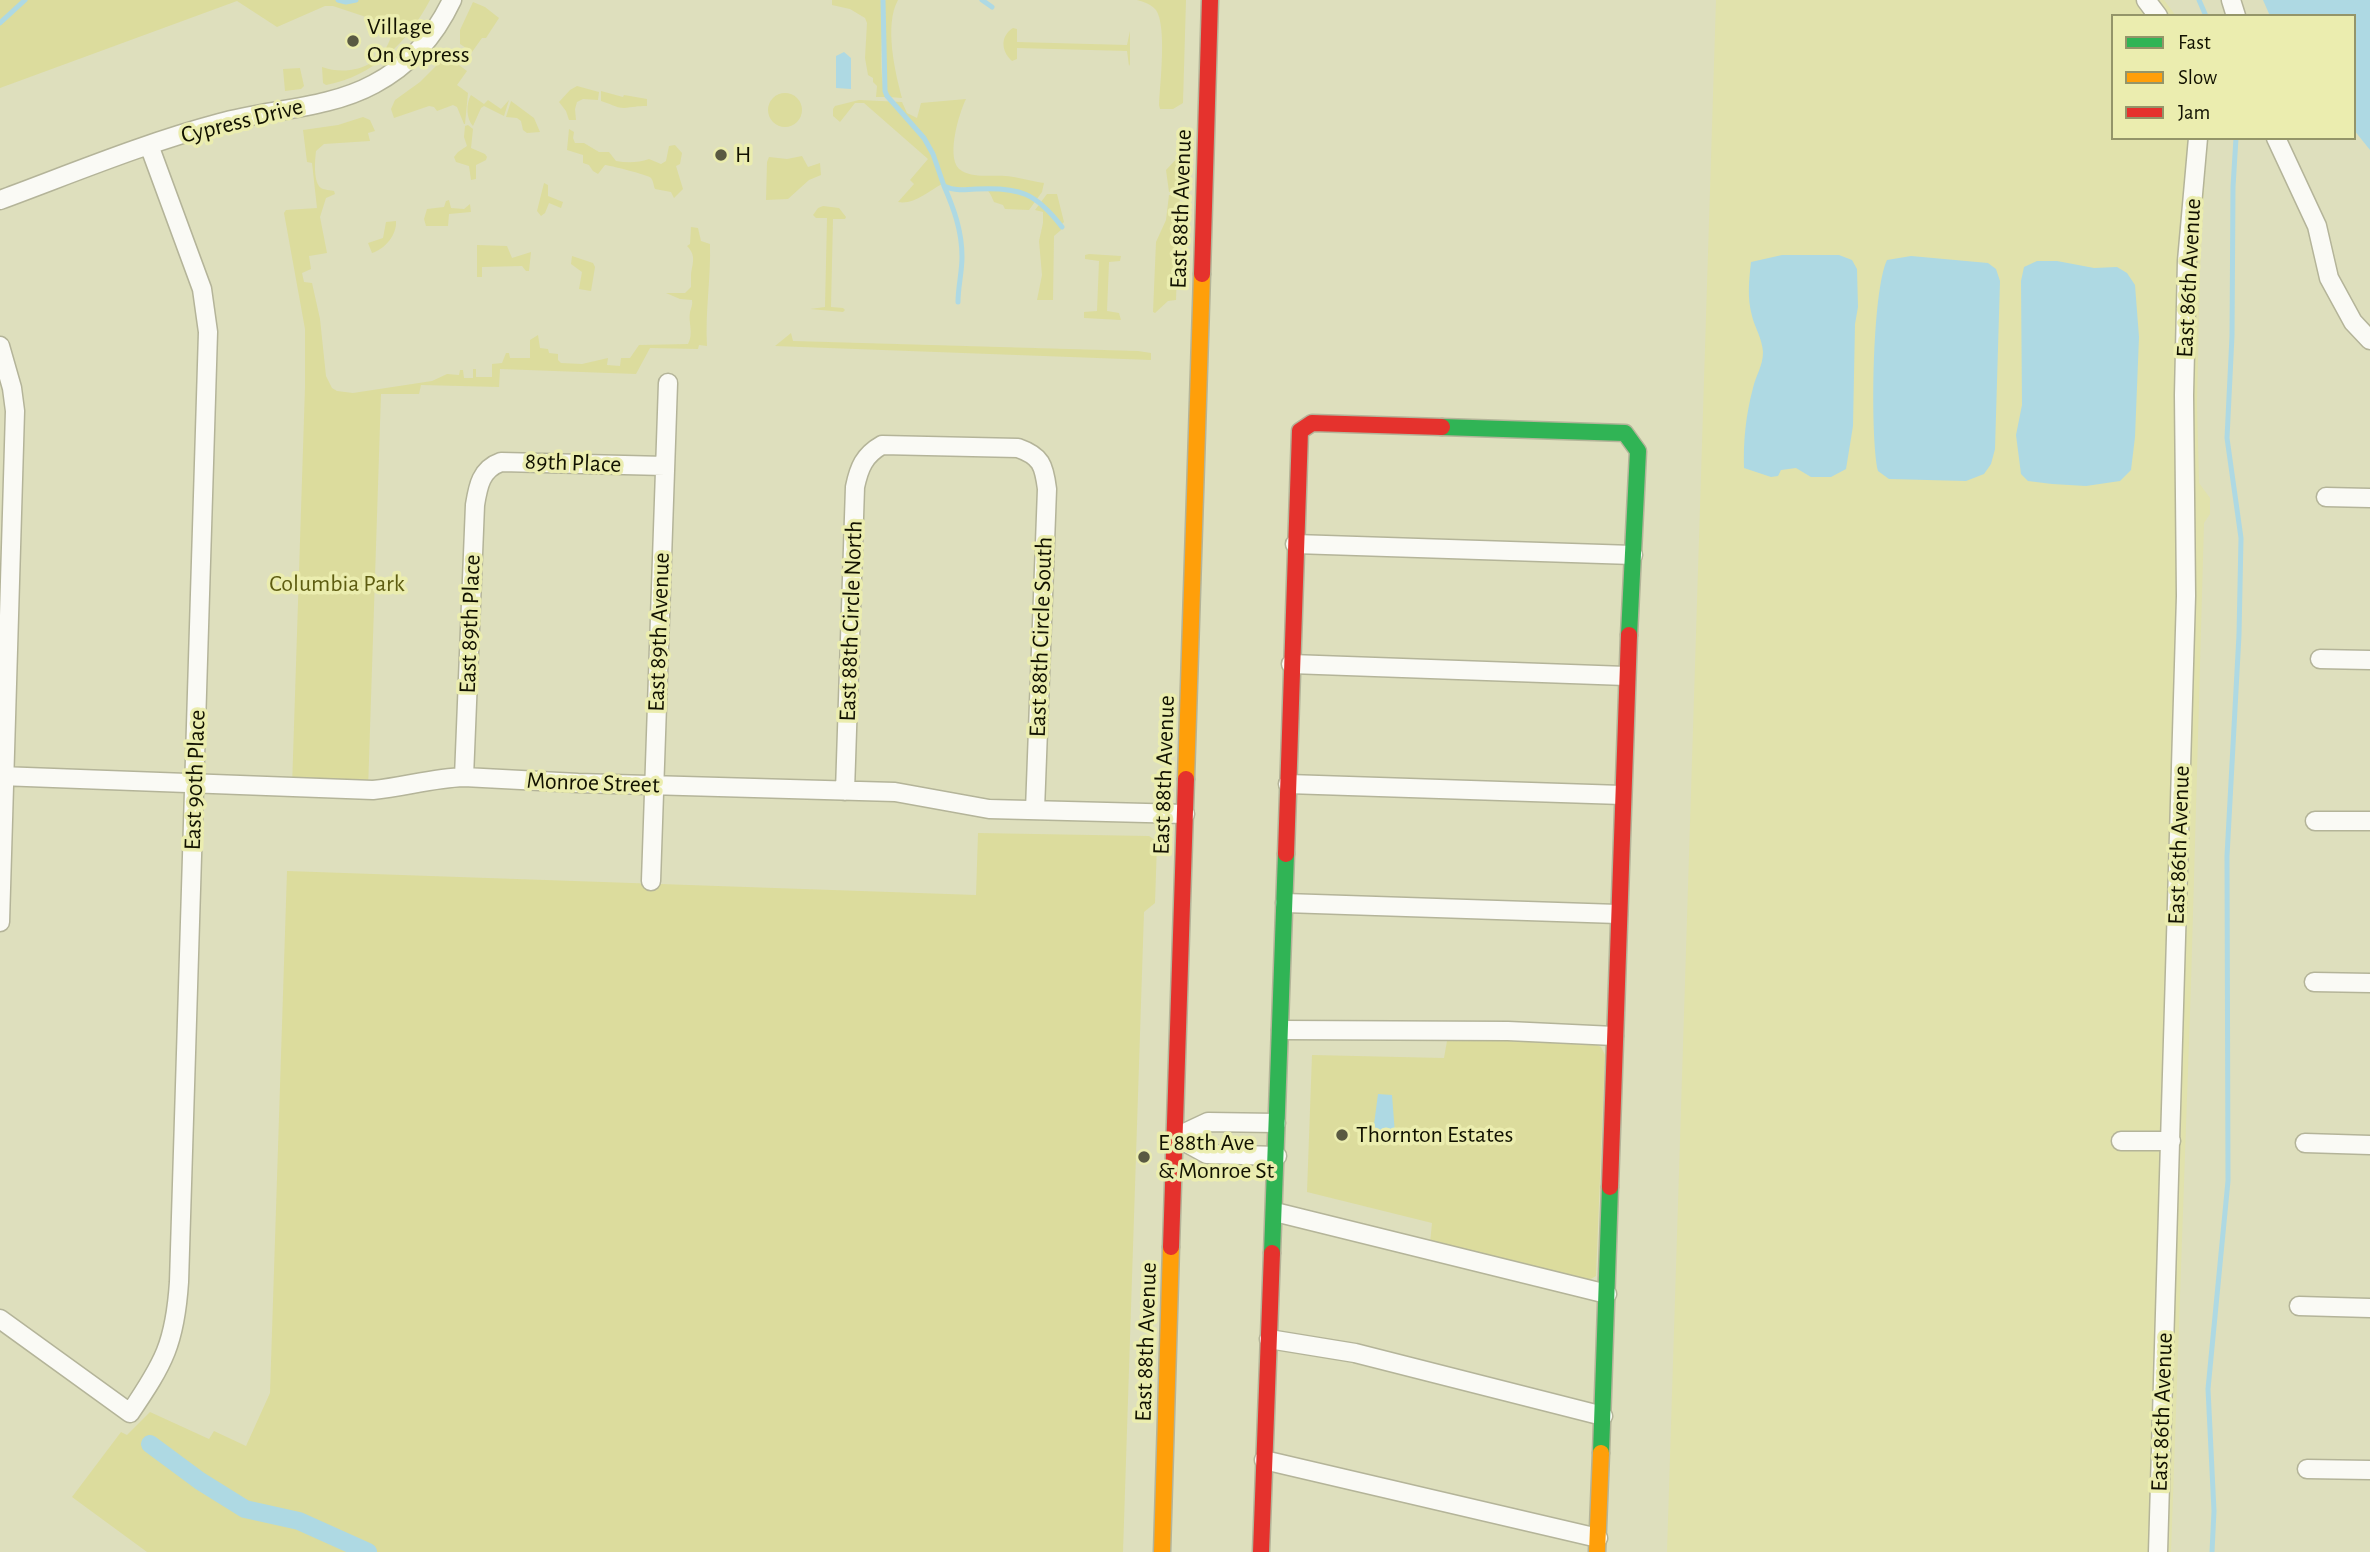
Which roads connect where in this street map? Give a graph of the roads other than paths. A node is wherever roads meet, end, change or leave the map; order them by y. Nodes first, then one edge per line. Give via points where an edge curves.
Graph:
1 (452, 0) edge
2 (1210, 0) edge
3 (2198, 140) edge
4 (2277, 140) edge
5 (149, 145) junction
6 (0, 200) edge
7 (2370, 340) edge
8 (0, 346) edge
9 (668, 383) dead end
10 (1041, 464) joint
11 (665, 466) junction
12 (484, 472) joint
13 (2326, 497) dead end
14 (2370, 498) edge
15 (1295, 544) junction
16 (1633, 555) junction
17 (2320, 659) dead end
18 (2370, 660) edge
19 (1292, 664) junction
20 (1626, 676) junction
21 (3, 776) edge
22 (464, 777) junction
23 (194, 784) junction
24 (1288, 784) junction
25 (654, 785) junction
26 (845, 791) junction
27 (1622, 795) junction
28 (1035, 810) junction
29 (1185, 814) junction
30 (2315, 821) dead end
31 (2370, 821) edge
32 (651, 881) dead end
33 (1285, 903) junction
34 (1618, 914) junction
35 (0, 922) edge
36 (2314, 982) dead end
37 (2370, 983) edge
38 (1281, 1030) junction
39 (1614, 1036) junction
40 (1276, 1123) junction
41 (1175, 1137) junction
42 (2121, 1141) dead end
43 (2171, 1141) junction
44 (2305, 1143) dead end
45 (2370, 1145) edge
46 (1277, 1156) junction
47 (1275, 1212) junction
48 (1607, 1294) junction
49 (2299, 1306) dead end
50 (2370, 1308) edge
51 (0, 1319) edge
52 (1269, 1339) junction
53 (1603, 1416) junction
54 (1265, 1460) junction
55 (2308, 1469) dead end
56 (2370, 1470) edge
57 (1598, 1545) edge
58 (1162, 1552) edge
59 (1261, 1552) edge
60 (2158, 1552) edge

1 - 5 street, Cypress Drive via 433,35 416,54 371,86
2 - 29 street, East 88th Avenue
3 - 43 street, East 86th Avenue via 2185,342 2186,596
4 - 7 street via 2317,226 2329,278 2353,322
5 - 6 street, Cypress Drive
5 - 23 street, East 90th Place via 202,289 208,332
8 - 21 street via 15,411
9 - 11 street, East 89th Avenue
10 - 26 street, East 88th Circle North via 1018,448 896,444 882,445 858,469
10 - 28 street, East 88th Circle South via 1046,489
11 - 12 street, 89th Place via 501,462
11 - 25 street, East 89th Avenue
12 - 22 street, East 89th Place via 475,505
13 - 14 street
15 - 16 street
15 - 16 street via 1300,431 1312,423 1611,432 1625,433 1638,451
15 - 19 street
16 - 20 street
17 - 18 street
19 - 20 street
19 - 24 street
20 - 27 street
21 - 23 street, Monroe Street
21 - 35 street
22 - 23 street, Monroe Street via 373,790
22 - 25 street, Monroe Street
23 - 51 street, East 90th Place via 179,1282 169,1346 130,1413
24 - 27 street
24 - 33 street
25 - 26 street, Monroe Street
25 - 32 street, East 89th Avenue
26 - 28 street, Monroe Street via 895,792 972,808
27 - 34 street
28 - 29 street, Monroe Street
29 - 41 street, East 88th Avenue
30 - 31 street
33 - 34 street
33 - 38 street
34 - 39 street
36 - 37 street
38 - 39 street
38 - 40 street
39 - 48 street
40 - 41 street via 1208,1122
40 - 46 street
41 - 46 street via 1207,1154
41 - 58 street, East 88th Avenue
42 - 43 street
43 - 60 street, East 86th Avenue
44 - 45 street
46 - 47 street
47 - 48 street
47 - 52 street
48 - 53 street
49 - 50 street
52 - 53 street via 1355,1353
52 - 54 street
53 - 57 street
54 - 57 street
54 - 59 street
55 - 56 street

